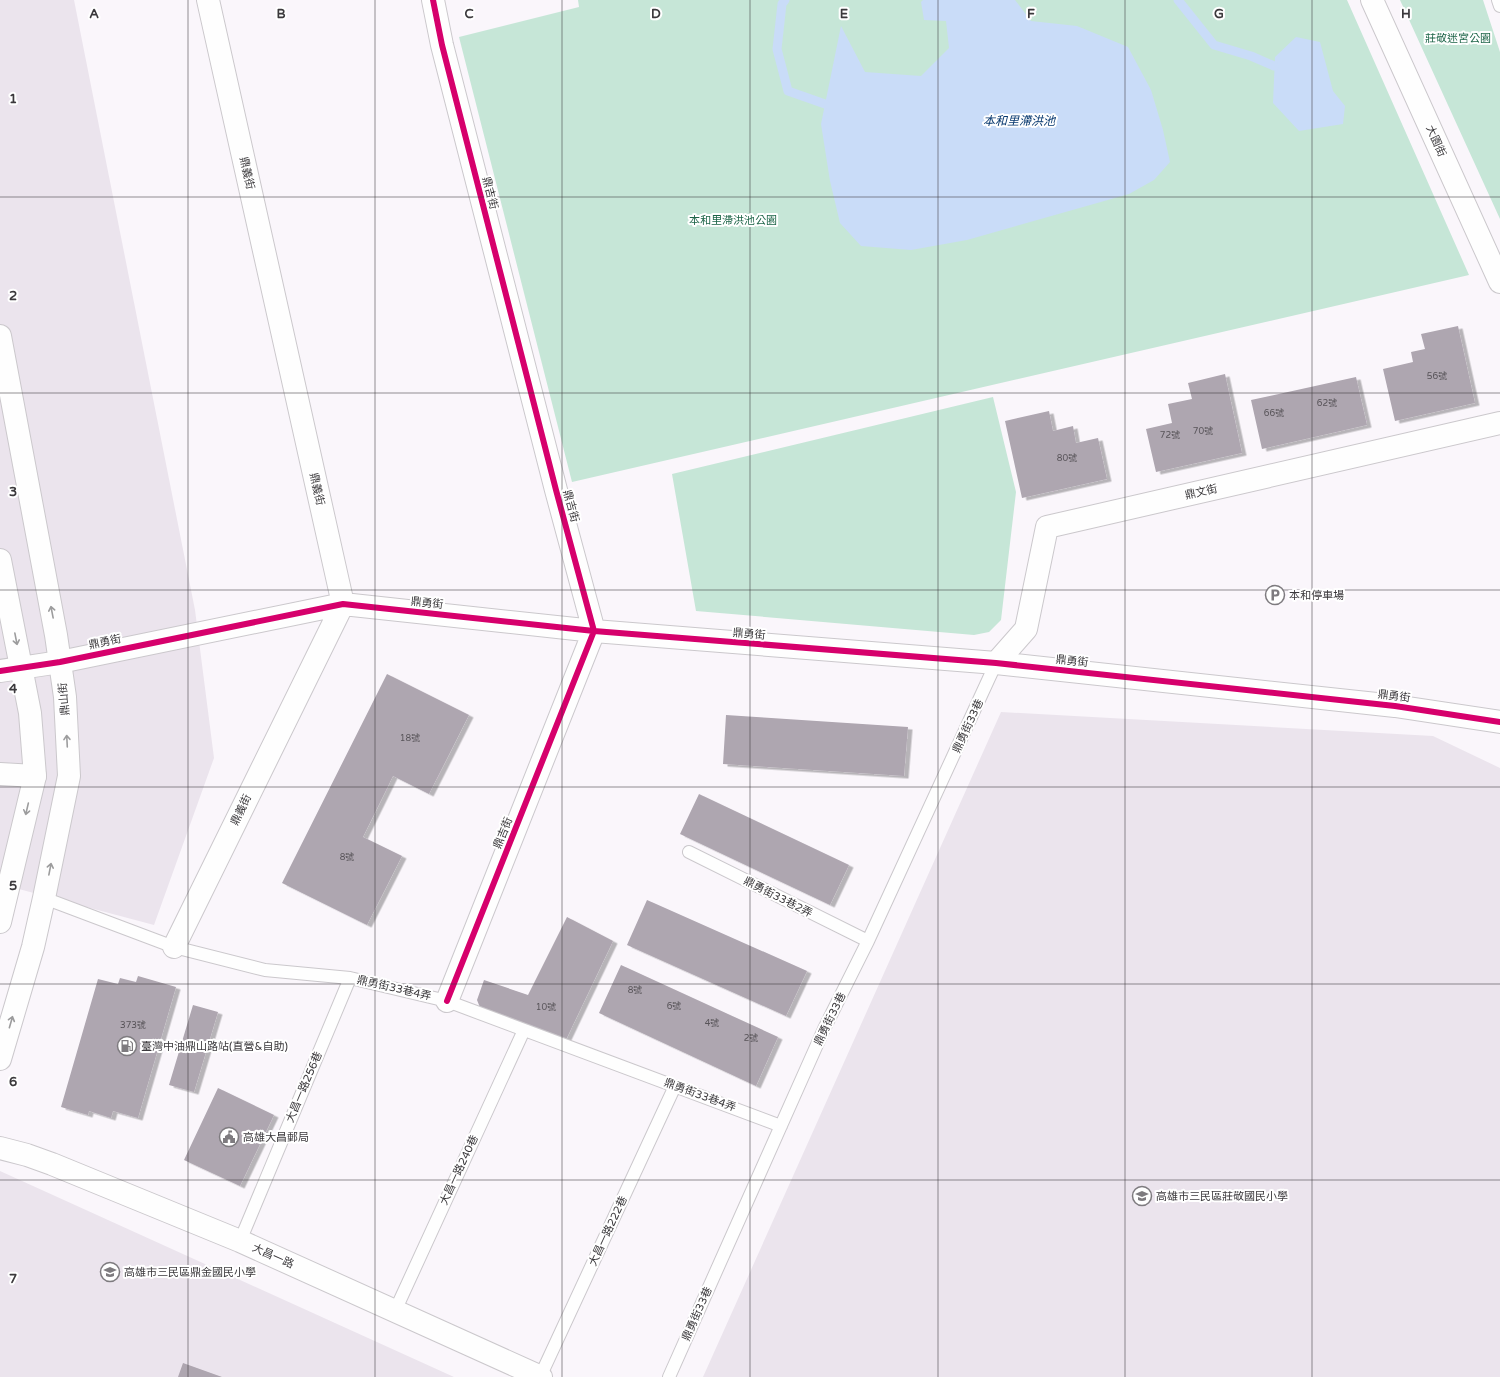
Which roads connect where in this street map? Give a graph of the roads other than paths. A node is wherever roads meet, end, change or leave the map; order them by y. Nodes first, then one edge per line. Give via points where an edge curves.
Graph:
1 (208, 0) edge
2 (432, 0) edge
3 (1372, 0) edge
4 (1498, 0) edge
5 (1500, 6) edge
6 (1500, 282) edge
7 (0, 336) edge
8 (1500, 423) edge
9 (0, 560) edge
10 (343, 604) junction
11 (594, 632) junction
12 (60, 662) junction
13 (996, 664) junction
14 (22, 667) junction
15 (0, 670) edge
16 (1500, 722) edge
17 (0, 774) edge
18 (34, 776) junction
19 (689, 852) dead end
20 (44, 898) junction
21 (0, 922) edge
22 (868, 941) junction
23 (174, 947) junction
24 (350, 978) junction
25 (447, 1001) junction
26 (524, 1030) junction
27 (0, 1059) edge
28 (675, 1086) junction
29 (781, 1126) junction
30 (0, 1148) edge
31 (240, 1241) junction
32 (395, 1311) junction
33 (541, 1377) edge
34 (669, 1377) edge

1 - 10 street, 鼎義街
2 - 11 street, 鼎吉街
3 - 6 street, 大園街
4 - 5 lane
12 -> 7 street, 鼎山街
8 - 13 street, 鼎文街 via 1047,527 1026,629
9 -> 14 street
10 - 11 street, 鼎勇街
10 - 12 street, 鼎勇街
10 - 23 street, 鼎義街
11 - 13 street, 鼎勇街
11 - 25 street, 鼎吉街
12 - 14 street, 鼎勇街
20 -> 12 street, 鼎山街 via 69,776
13 - 16 street, 鼎勇街 via 1395,706
13 - 22 lane, 鼎勇街33巷
14 - 15 street, 鼎勇街
14 - 18 street via 30,713
17 - 18 street
18 -> 21 street
19 - 22 lane, 鼎勇街33巷2弄
20 - 23 lane, 鼎勇街33巷4弄
27 -> 20 street, 鼎山街 via 33,947
22 - 29 lane, 鼎勇街33巷 via 824,1029
23 - 24 lane, 鼎勇街33巷4弄 via 265,970
24 - 25 lane, 鼎勇街33巷4弄
24 - 31 lane, 大昌一路256巷
25 - 26 lane, 鼎勇街33巷4弄
26 - 28 lane, 鼎勇街33巷4弄
26 - 32 lane, 大昌一路240巷
28 - 29 lane, 鼎勇街33巷4弄
28 - 33 lane, 大昌一路222巷
29 - 34 lane, 鼎勇街33巷
30 - 31 street, 大昌一路 via 52,1164
31 - 32 street, 大昌一路
32 - 33 street, 大昌一路

